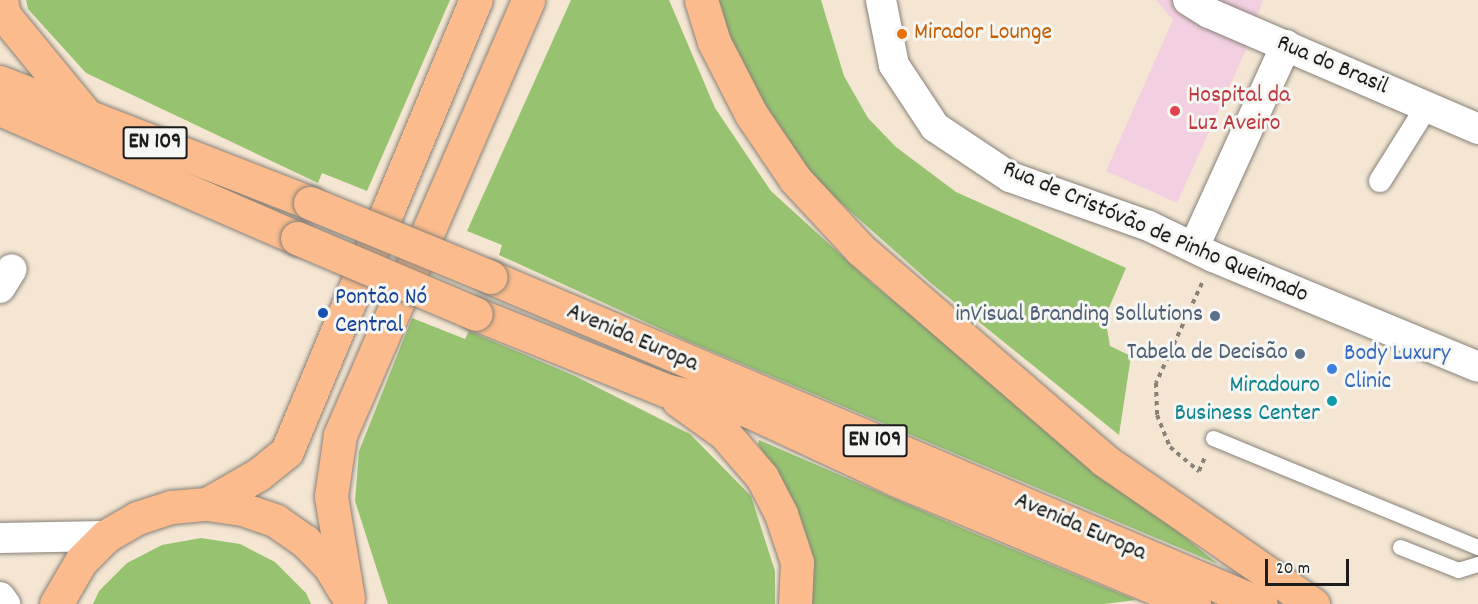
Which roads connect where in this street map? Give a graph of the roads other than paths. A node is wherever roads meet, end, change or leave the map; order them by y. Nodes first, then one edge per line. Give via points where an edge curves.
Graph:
1 (1, 0) edge
2 (476, 0) edge
3 (528, 0) edge
4 (701, 0) edge
5 (881, 0) edge
6 (1188, 0) edge
7 (1286, 45) junction
8 (0, 82) edge
9 (1427, 106) junction
10 (0, 109) edge
11 (89, 119) junction
12 (1478, 129) edge
13 (1380, 182) dead end
14 (1203, 252) junction
15 (1478, 367) edge
16 (665, 390) junction
17 (1213, 438) road end
18 (207, 504) junction
19 (106, 536) junction
20 (0, 538) edge
21 (1400, 547) dead end
22 (1478, 547) edge
23 (1478, 564) edge
24 (0, 597) edge
25 (349, 601) edge
26 (5, 604) edge
27 (56, 604) edge
28 (795, 604) edge
29 (1194, 604) edge
30 (1261, 604) edge
31 (1313, 604) edge

1 - 11 main road via 4,15
2 - 18 main road via 287,451 259,474
3 - 25 main road via 340,435 331,496
4 - 31 main road via 714,42 750,114 795,179 861,250 1104,460
5 - 14 street, Rua de Cristóvão de Pinho Queimado via 894,65 935,127 1010,177 1149,226
6 - 7 street, Rua do Brasil via 1209,13
7 - 9 street, Rua do Brasil
7 - 14 street
8 - 11 main road, Avenida Europa / EN 109
9 - 12 street, Rua do Brasil
9 - 13 street
10 - 16 main road, Avenida Europa / EN 109, bridge via 476,314
11 - 30 main road, Avenida Europa / EN 109, bridge via 490,277
14 - 15 street, Rua de Cristóvão de Pinho Queimado
16 - 28 main road via 724,433 762,477 782,514 797,562
16 - 29 main road, Avenida Europa / EN 109 via 748,411 897,480
17 - 22 lane
18 - 19 main road via 171,507 137,518
18 - 25 main road via 242,509 276,521 305,541 330,567
19 - 20 street
19 - 27 main road via 81,561
21 - 23 lane via 1458,570
24 - 26 street

